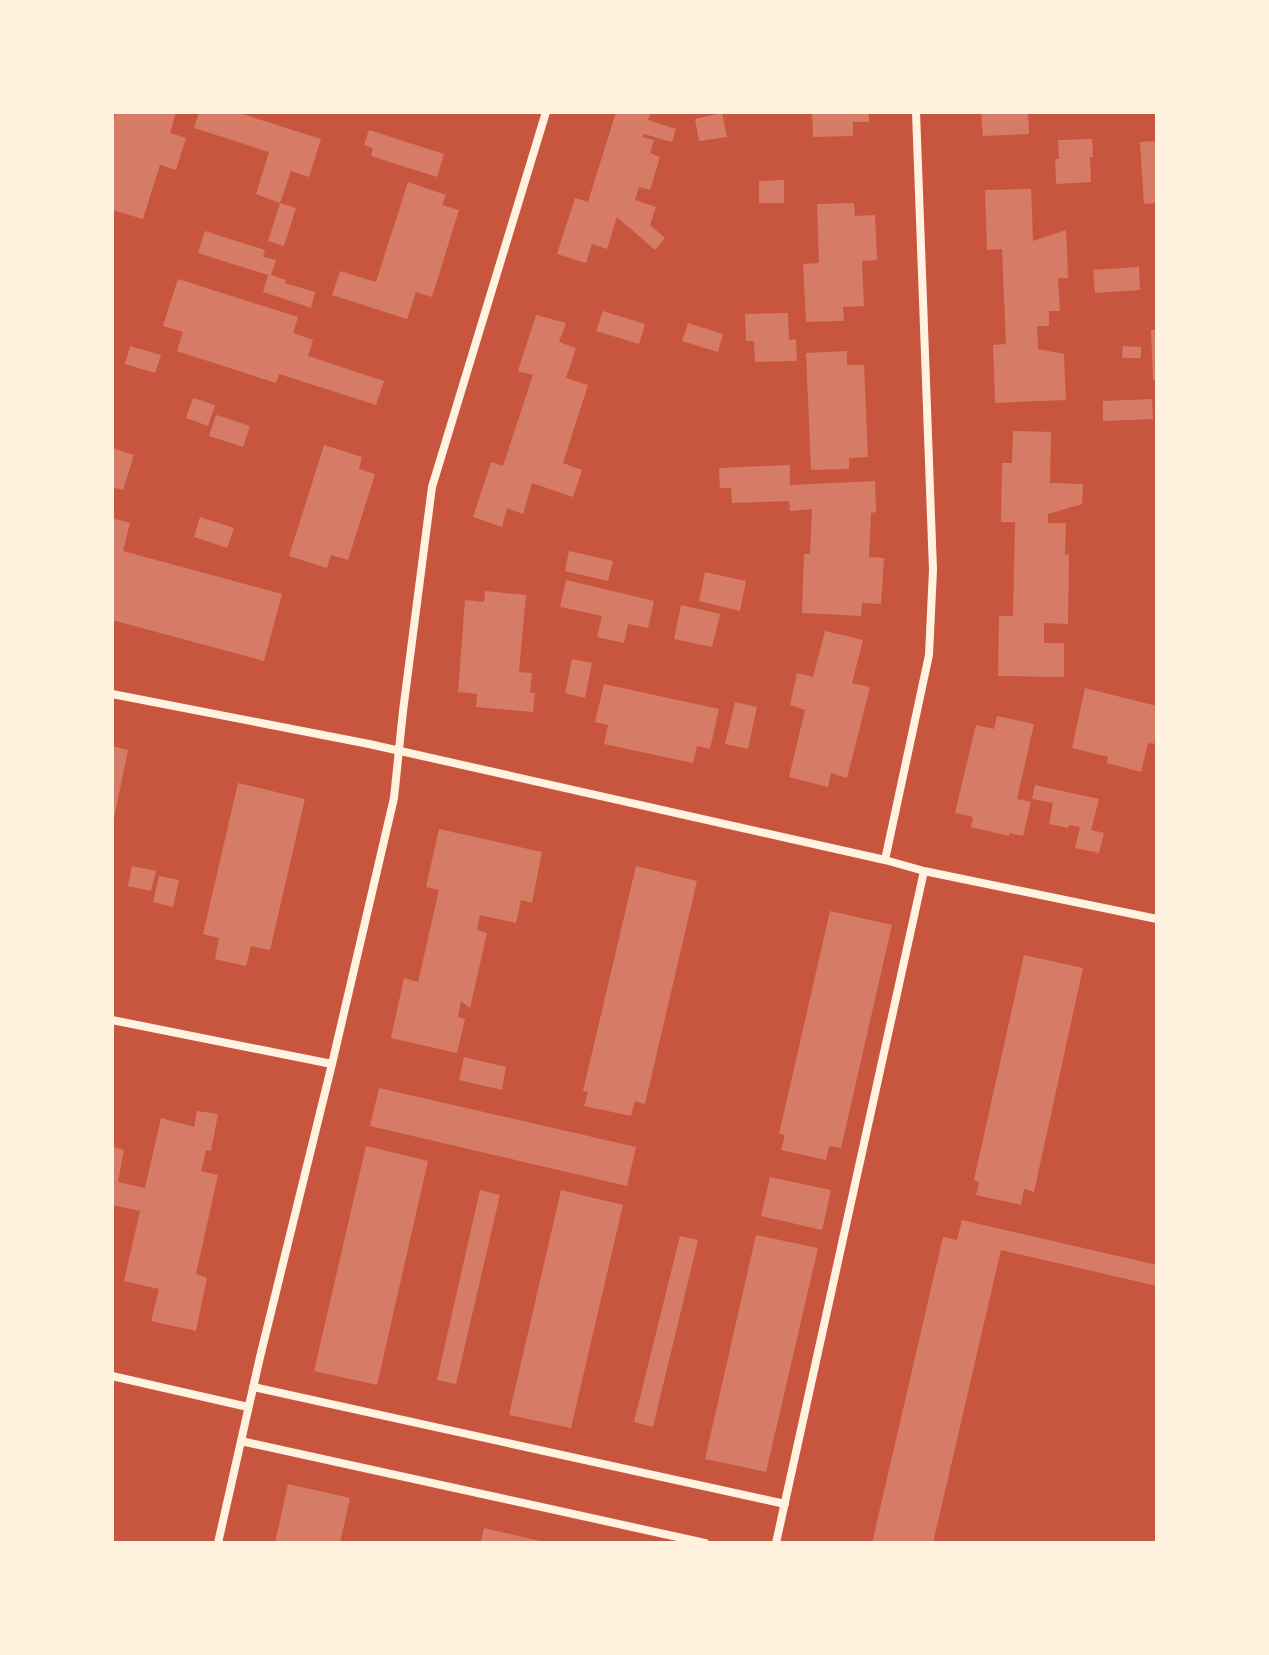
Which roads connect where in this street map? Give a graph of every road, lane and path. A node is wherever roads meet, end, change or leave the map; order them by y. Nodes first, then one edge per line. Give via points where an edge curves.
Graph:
1 (546, 112) edge
2 (916, 112) edge
3 (112, 694) edge
4 (399, 751) junction
5 (885, 860) junction
6 (924, 871) junction
7 (1157, 919) edge
8 (112, 1020) edge
9 (332, 1064) junction
10 (112, 1376) edge
11 (253, 1387) junction
12 (248, 1407) junction
13 (241, 1441) junction
14 (785, 1504) junction
15 (218, 1543) edge
16 (705, 1543) edge
17 (776, 1543) edge

1 - 4 street via 432,487
2 - 5 street via 933,570 929,655
3 - 4 street
4 - 5 street
4 - 9 street via 394,798
5 - 6 street
6 - 7 street
6 - 14 street
8 - 9 street
9 - 11 street
10 - 12 street
11 - 12 street
11 - 14 street
12 - 13 street
13 - 15 street
13 - 16 street
14 - 17 street

